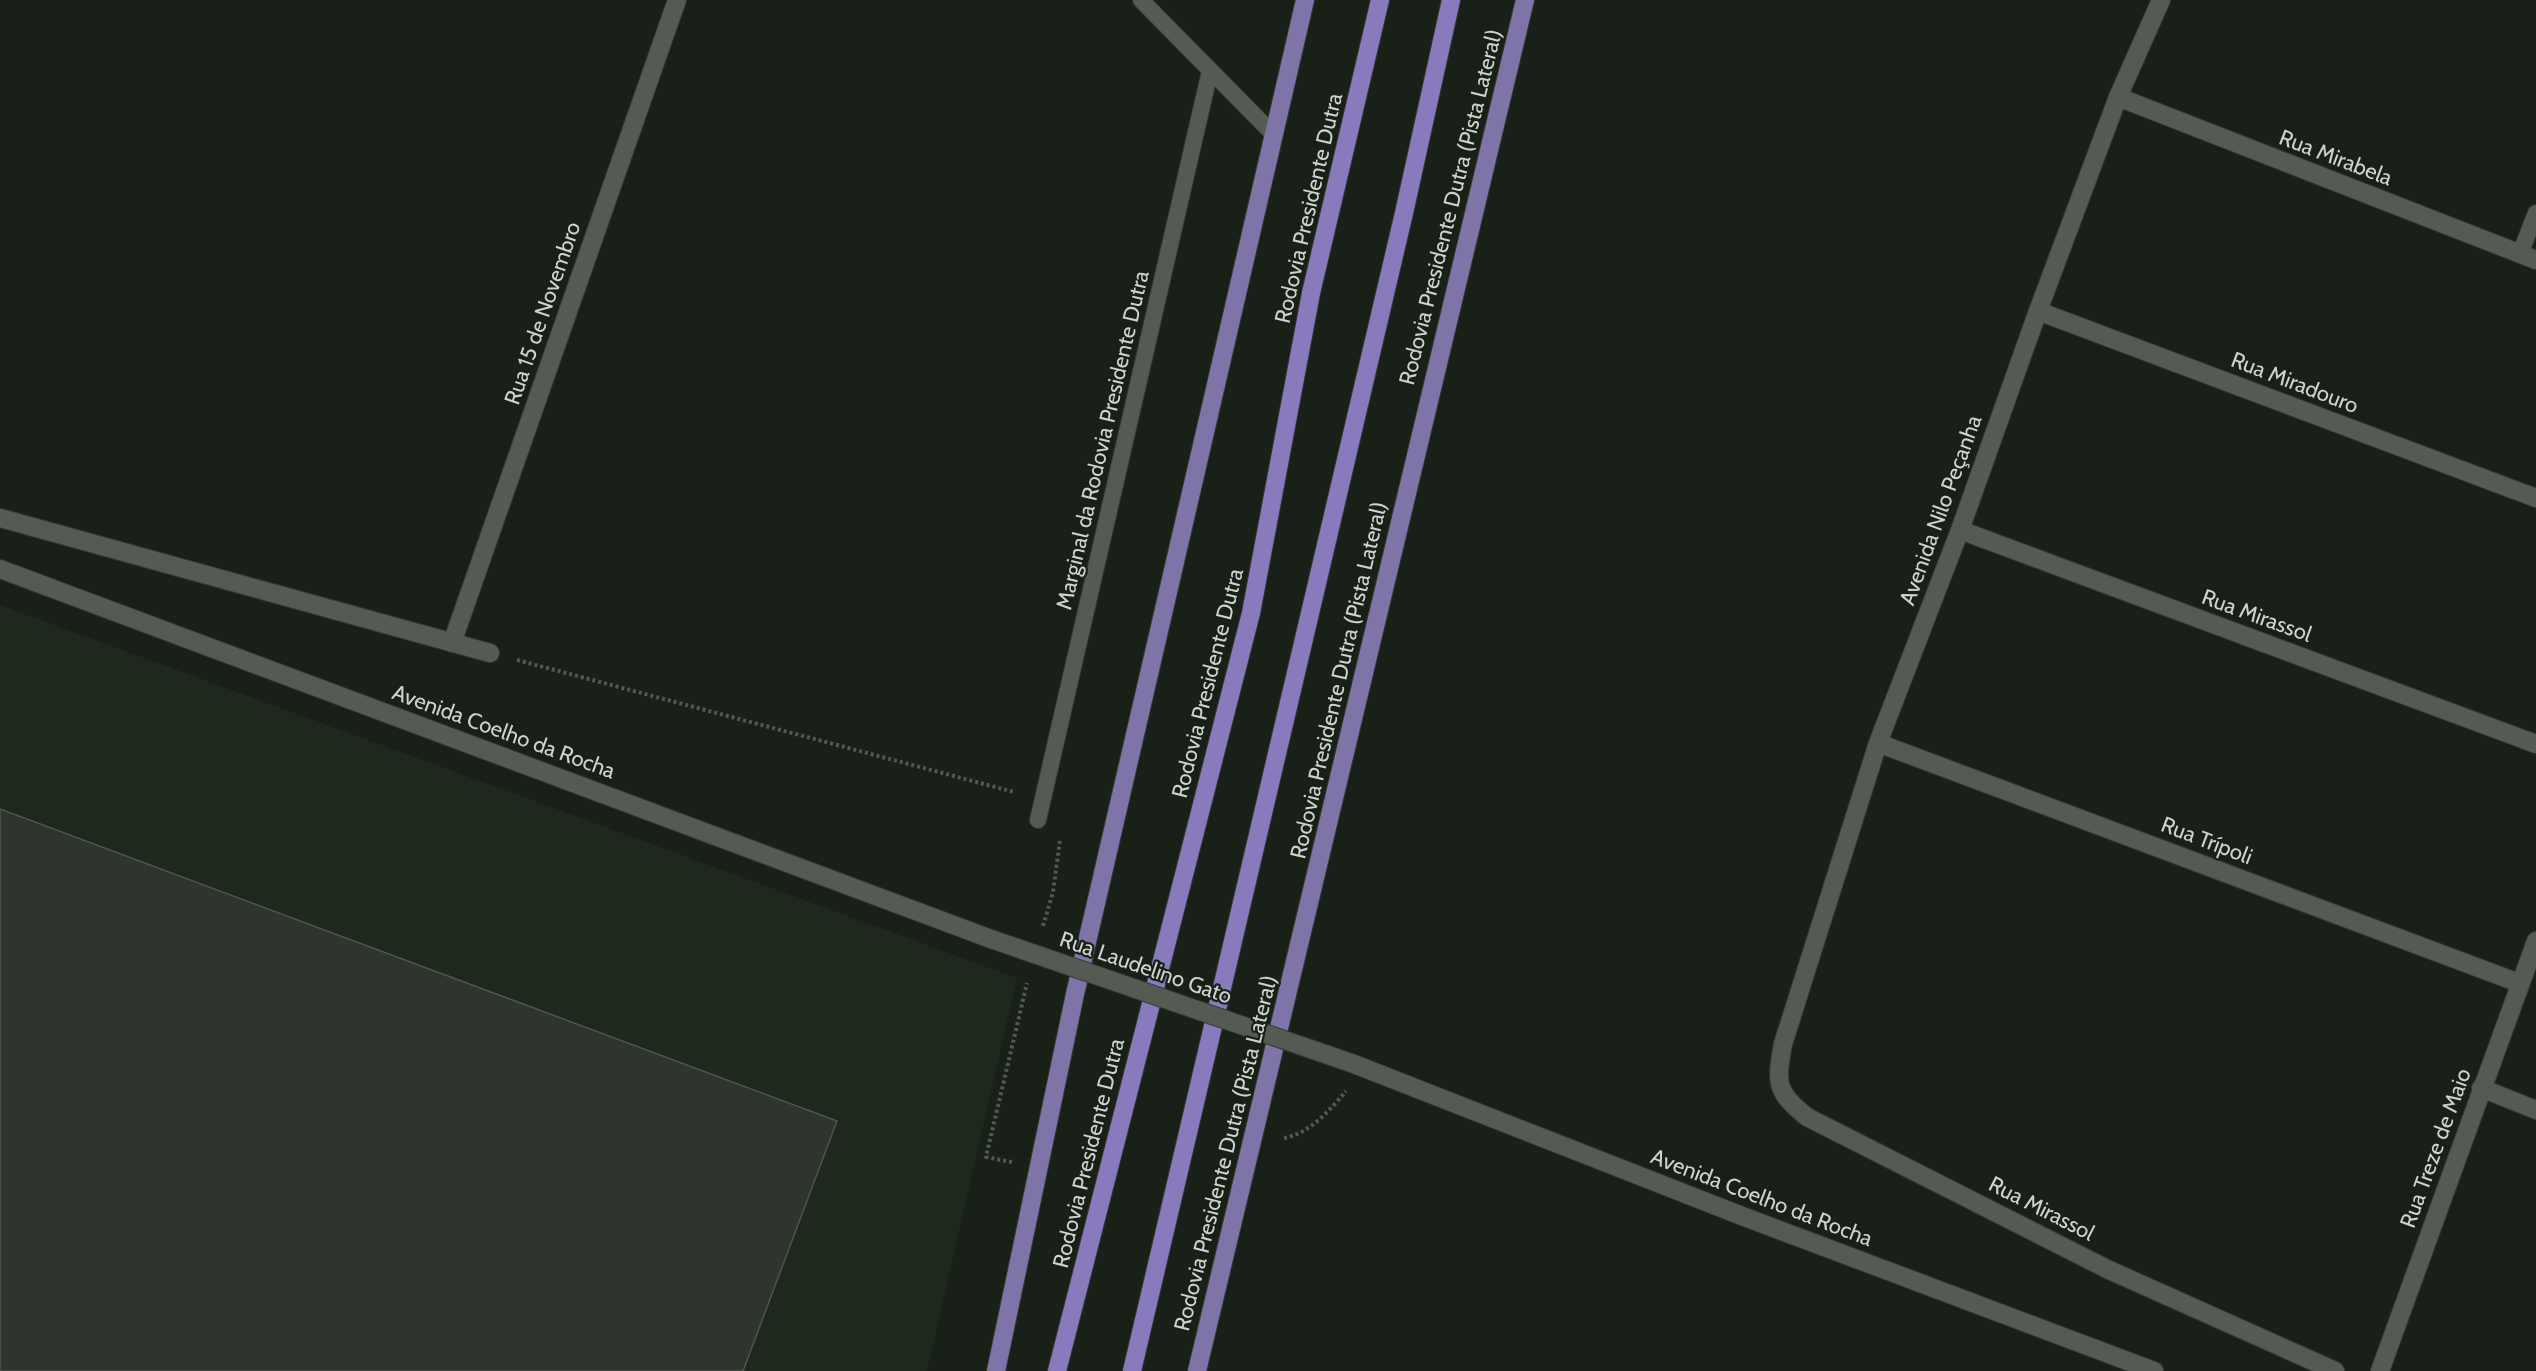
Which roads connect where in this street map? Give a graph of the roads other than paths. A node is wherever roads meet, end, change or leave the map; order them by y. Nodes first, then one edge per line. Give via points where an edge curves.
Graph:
1 (676, 0) edge
2 (1141, 0) edge
3 (1305, 0) edge
4 (1380, 0) edge
5 (1451, 0) edge
6 (1525, 0) edge
7 (2162, 0) edge
8 (1210, 71) junction
9 (2118, 97) junction
10 (1274, 134) junction
11 (2536, 213) edge
12 (2528, 257) edge
13 (2038, 311) junction
14 (2536, 498) edge
15 (0, 518) edge
16 (1960, 530) junction
17 (0, 569) edge
18 (452, 643) junction
19 (490, 653) road end
20 (1878, 743) junction
21 (2536, 744) edge
22 (1038, 820) road end
23 (991, 939) joint
24 (2536, 941) edge
25 (2519, 983) junction
26 (1783, 1044) joint
27 (1359, 1066) joint
28 (2481, 1088) junction
29 (2536, 1110) edge
30 (996, 1371) edge
31 (1057, 1371) edge
32 (1132, 1371) edge
33 (1197, 1371) edge
34 (2154, 1371) edge
35 (2335, 1371) edge
36 (2380, 1371) edge

1 - 18 street, Rua 15 de Novembro
2 - 8 lane
3 - 10 highway
4 - 31 highway, Rodovia Presidente Dutra via 1311,293 1251,613
5 - 32 highway
6 - 33 highway, Rodovia Presidente Dutra (Pista Lateral)
7 - 9 street, Avenida Nilo Peçanha
8 - 10 lane
8 - 22 lane, Marginal da Rodovia Presidente Dutra
9 - 12 street, Rua Mirabela
9 - 13 street, Avenida Nilo Peçanha
10 - 30 highway via 1077,983
11 - 12 lane
13 - 14 street, Rua Miradouro
13 - 16 street, Avenida Nilo Peçanha
15 - 18 street
16 - 20 street, Avenida Nilo Peçanha
16 - 21 street, Rua Mirassol
17 - 23 street, Avenida Coelho da Rocha
18 - 19 street
20 - 25 street, Rua Trípoli
20 - 26 street, Avenida Nilo Peçanha
23 - 27 street, Rua Laudelino Gato, bridge
24 - 25 street, Rua Treze de Maio
25 - 28 street, Rua Treze de Maio
26 - 35 street, Rua Mirassol via 1778,1074 1785,1100 1807,1118 2108,1269
27 - 34 street, Avenida Coelho da Rocha
28 - 29 street
28 - 36 street, Rua Treze de Maio

